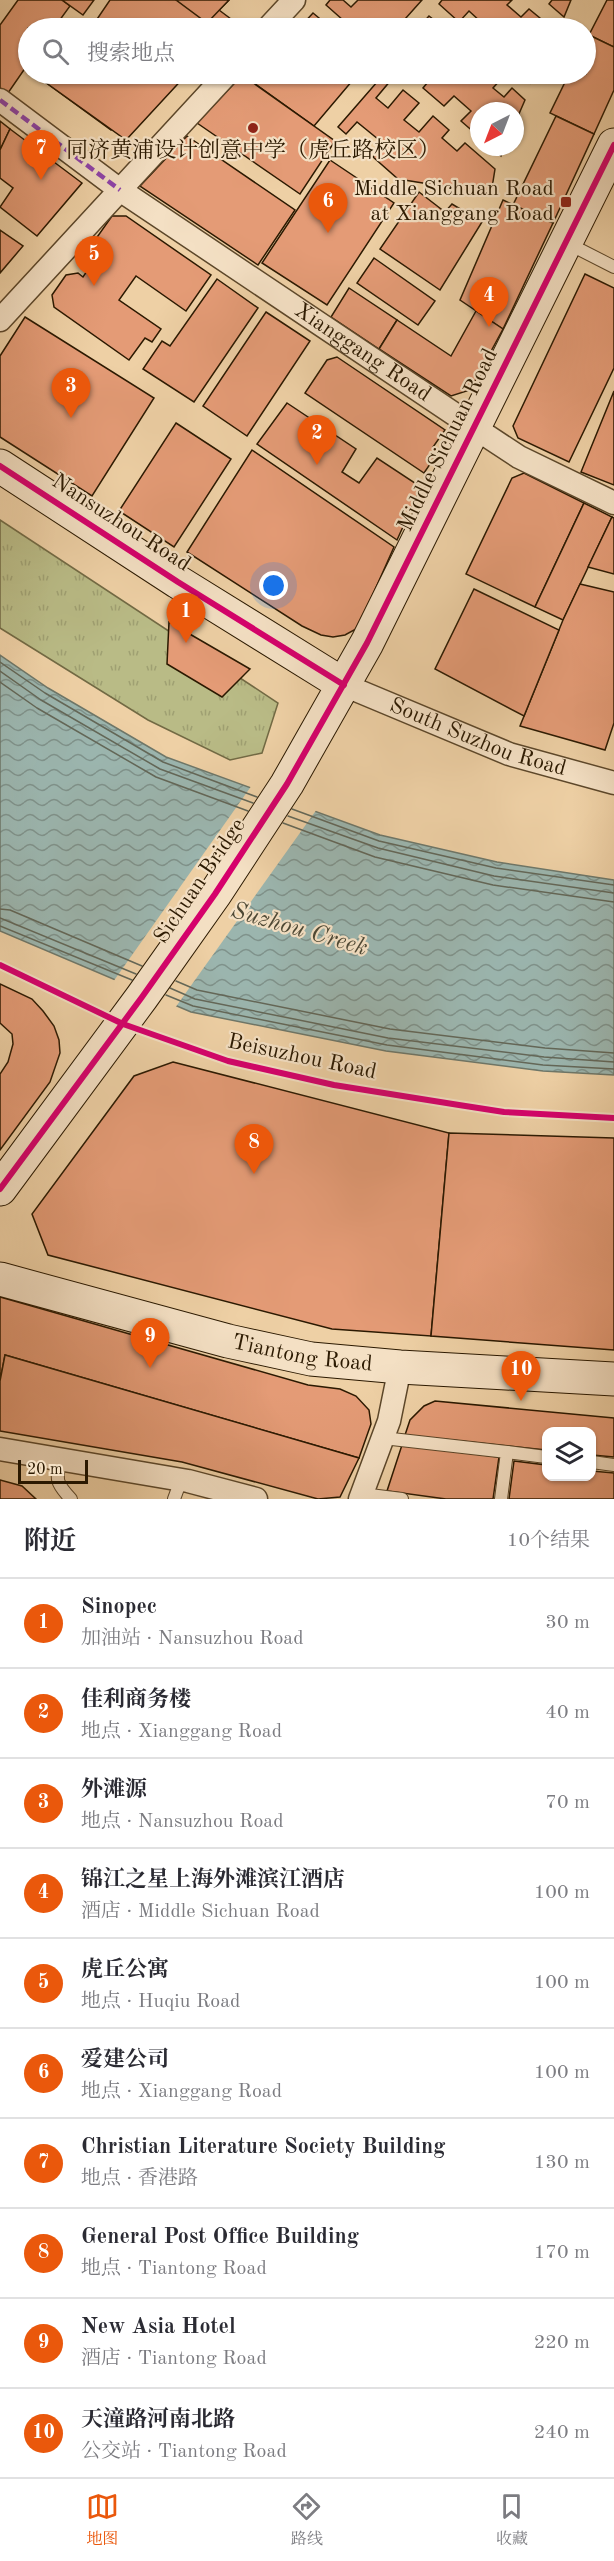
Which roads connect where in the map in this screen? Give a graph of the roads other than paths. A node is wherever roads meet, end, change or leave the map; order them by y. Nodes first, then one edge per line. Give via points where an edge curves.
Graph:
1 (294, 0) edge
2 (277, 18) edge
3 (218, 84) edge
4 (0, 100) edge
5 (614, 145) edge
6 (120, 190) junction
7 (565, 243) junction
8 (614, 267) edge
9 (0, 320) edge
10 (475, 428) junction
11 (0, 466) edge
12 (614, 503) edge
13 (344, 685) junction
14 (614, 783) edge
15 (287, 784) joint
16 (0, 1189) edge
17 (0, 1279) edge
18 (400, 1367) junction
19 (614, 1379) edge
20 (383, 1438) junction
21 (0, 1449) edge
22 (507, 1452) junction
23 (542, 1456) edge
24 (60, 1460) junction
25 (596, 1463) edge
26 (614, 1465) edge
27 (177, 1489) edge
28 (361, 1496) edge
29 (72, 1499) edge
30 (256, 1499) edge
31 (402, 1499) edge
32 (501, 1499) edge

1 - 2 street
3 - 6 street
4 - 6 street, Xianggang Road
5 - 7 main road, Middle Sichuan Road
6 - 9 street
6 - 10 street, Xianggang Road
7 - 8 lane
7 - 10 main road, Middle Sichuan Road
10 - 12 street, Xianggang Road via 519,457
10 - 13 main road, Middle Sichuan Road
11 - 13 main road, Nansuzhou Road
13 - 14 street, South Suzhou Road via 509,754
13 - 15 main road, Middle Sichuan Road
15 - 16 main road, Sichuan Bridge via 215,894
17 - 18 main road, Tiantong Road via 265,1350 312,1359
18 - 19 main road, Tiantong Road
18 - 20 street
20 - 22 lane
20 - 28 street
21 - 24 street
22 - 23 lane
22 - 32 lane
24 - 27 street
24 - 29 lane via 58,1486
25 - 26 lane
27 - 30 street
28 - 31 lane

